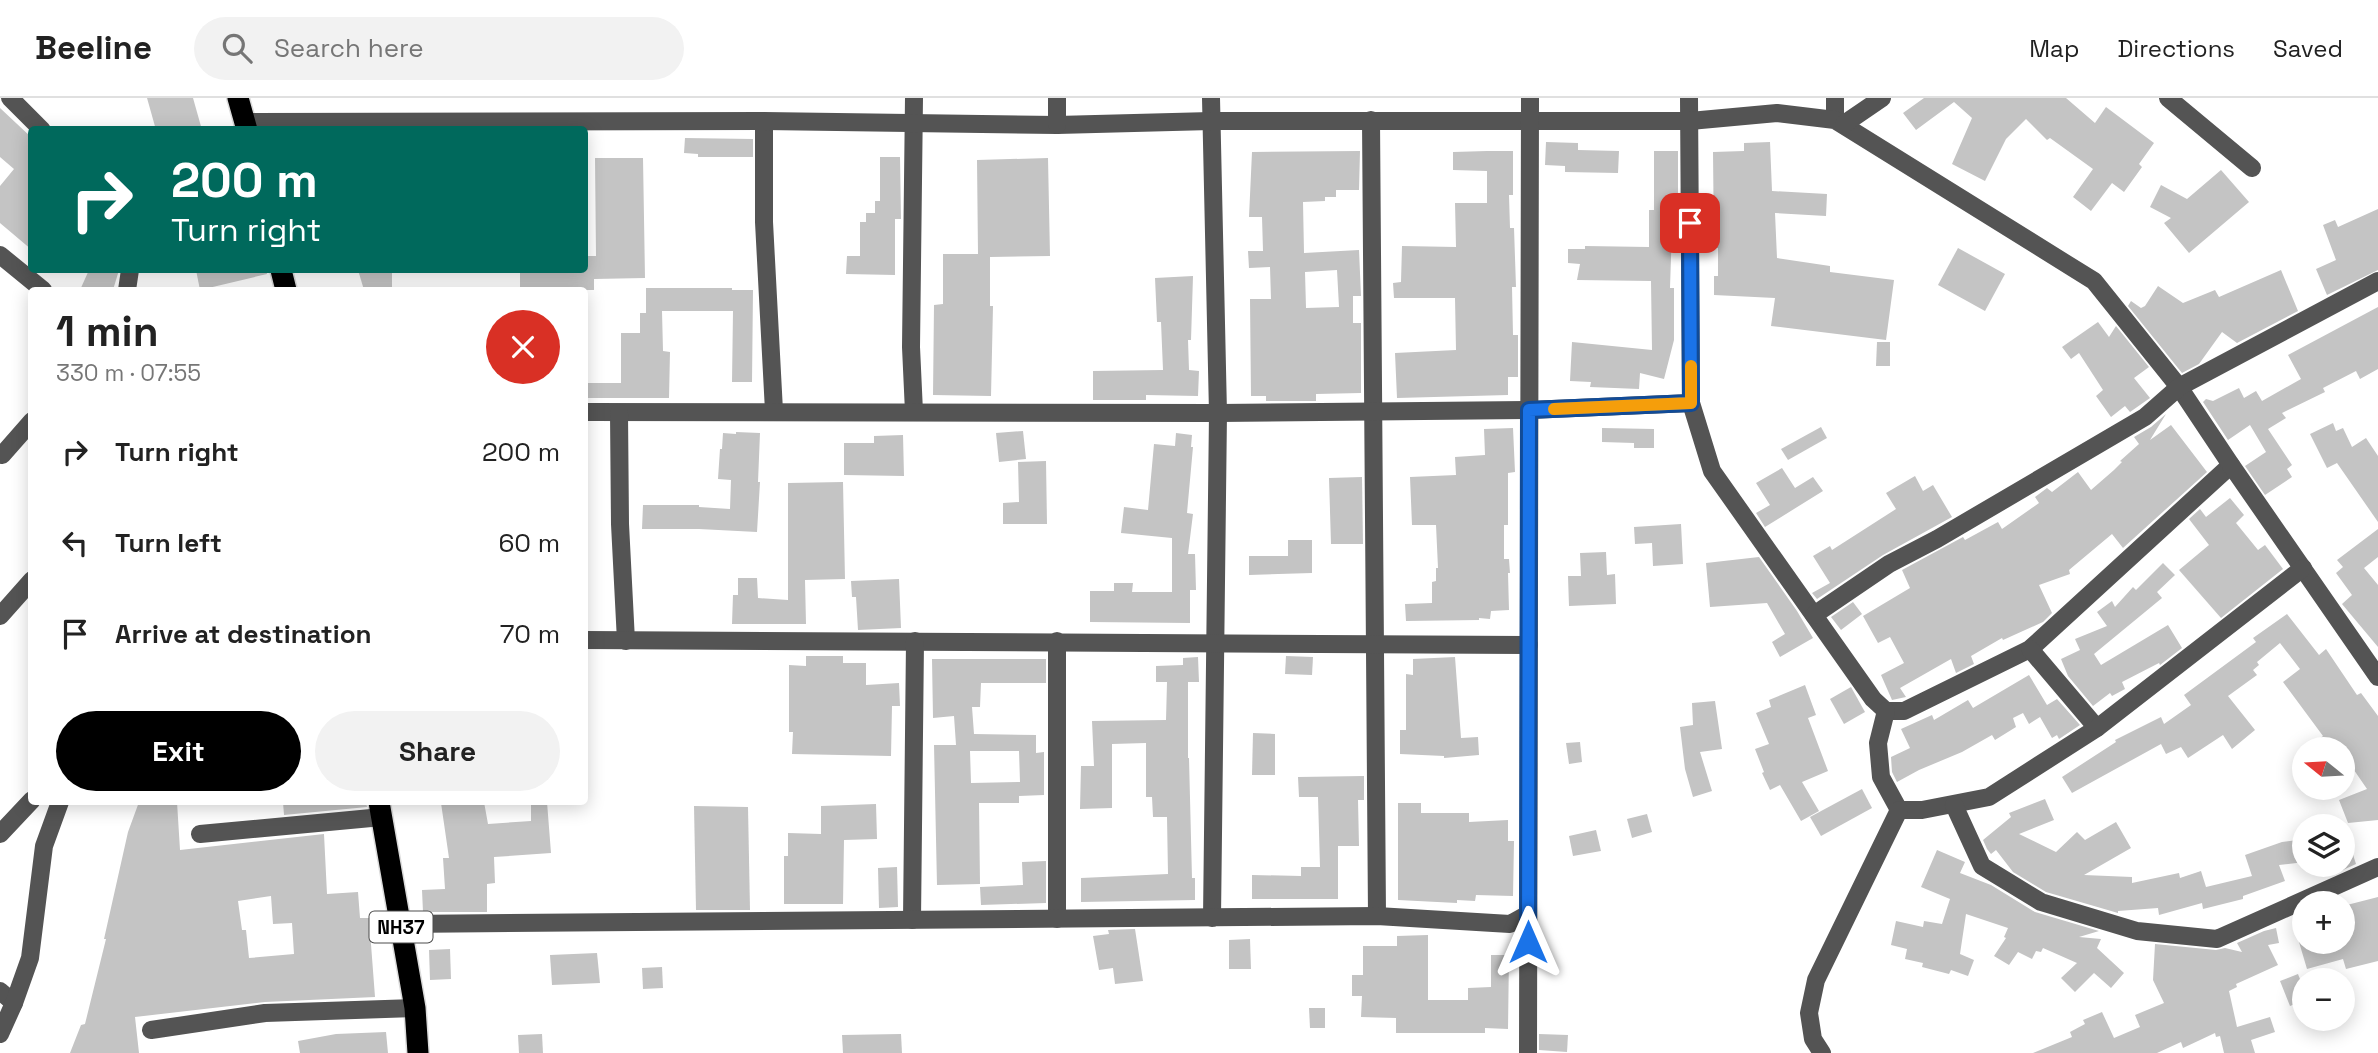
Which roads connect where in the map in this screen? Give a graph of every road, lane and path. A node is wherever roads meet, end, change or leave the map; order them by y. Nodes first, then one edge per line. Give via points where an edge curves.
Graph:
1 (10, 98) edge
2 (238, 98) edge
3 (914, 98) edge
4 (1057, 98) edge
5 (1211, 98) edge
6 (1530, 98) edge
7 (1689, 98) edge
8 (1835, 98) edge
9 (1882, 98) edge
10 (2168, 98) edge
11 (1371, 120) junction
12 (1530, 120) junction
13 (764, 121) junction
14 (1212, 121) junction
15 (1690, 121) junction
16 (1839, 122) junction
17 (913, 123) junction
18 (1057, 125) junction
19 (38, 126) edge
20 (246, 126) edge
21 (2252, 168) dead end
22 (0, 255) edge
23 (2378, 281) edge
24 (39, 287) edge
25 (2179, 387) junction
26 (1691, 403) junction
27 (1529, 410) junction
28 (774, 411) junction
29 (914, 411) junction
30 (1373, 411) junction
31 (588, 412) edge
32 (619, 413) junction
33 (1218, 413) junction
34 (28, 426) edge
35 (2, 456) dead end
36 (2231, 466) junction
37 (2302, 569) junction
38 (28, 584) edge
39 (1814, 614) junction
40 (0, 615) edge
41 (588, 640) edge
42 (626, 641) junction
43 (915, 641) junction
44 (1057, 641) junction
45 (1215, 643) junction
46 (1375, 644) junction
47 (1529, 645) junction
48 (2030, 649) junction
49 (2377, 671) edge
50 (1886, 711) junction
51 (2097, 728) junction
52 (28, 804) edge
53 (1954, 804) junction
54 (59, 805) edge
55 (380, 809) edge
56 (1899, 810) junction
57 (0, 834) edge
58 (200, 834) dead end
59 (2378, 867) edge
60 (1528, 914) junction
61 (1377, 916) junction
62 (1212, 918) junction
63 (1057, 919) junction
64 (912, 920) junction
65 (400, 925) junction
66 (0, 991) edge
67 (15, 1003) junction
68 (415, 1009) junction
69 (151, 1030) dead end
70 (0, 1034) edge
71 (418, 1053) edge
72 (1528, 1053) edge
73 (1822, 1053) edge

1 - 19 street
2 - 20 highway
3 - 17 street
4 - 18 street
5 - 14 street
6 - 12 street
7 - 15 street
8 - 16 street
9 - 16 street
10 - 21 street
11 - 12 street
11 - 14 street
11 - 30 street
12 - 15 street
12 - 27 street
13 - 17 street
13 - 20 street
13 - 28 street
14 - 18 street
14 - 33 street
15 - 16 street via 1777,113
15 - 26 street
16 - 25 street via 2094,281
17 - 18 street
17 - 29 street
22 - 24 street
23 - 25 street
25 - 36 street
25 - 39 street via 2145,417 1889,564
26 - 27 street
26 - 39 street via 1712,471
27 - 30 street
27 - 47 street
28 - 29 street
28 - 32 street
29 - 33 street
30 - 33 street
30 - 46 street
31 - 32 street
32 - 42 street
33 - 45 street
34 - 35 street
36 - 37 street
36 - 48 street
37 - 49 street
37 - 51 street
38 - 40 street
39 - 50 street
41 - 42 street
42 - 43 street
43 - 44 street
43 - 64 street
44 - 45 street
44 - 63 street
45 - 46 street
45 - 62 street
46 - 47 street
46 - 61 street
47 - 60 street
48 - 50 street via 1904,711
48 - 51 street
50 - 56 street via 1878,743 1881,777
51 - 53 street via 1989,797
52 - 57 street
53 - 56 street
53 - 59 street via 1982,866 2041,902 2137,931 2217,939
54 - 67 street via 44,846 30,958
55 - 58 street
55 - 65 highway, NH37
56 - 73 street via 1816,980 1809,1013 1813,1040
60 - 61 street via 1510,924
60 - 72 street
61 - 62 street
62 - 63 street
63 - 64 street
64 - 65 street
65 - 68 highway, NH37
66 - 67 street
67 - 70 street
68 - 69 street via 265,1013
68 - 71 highway, NH37

